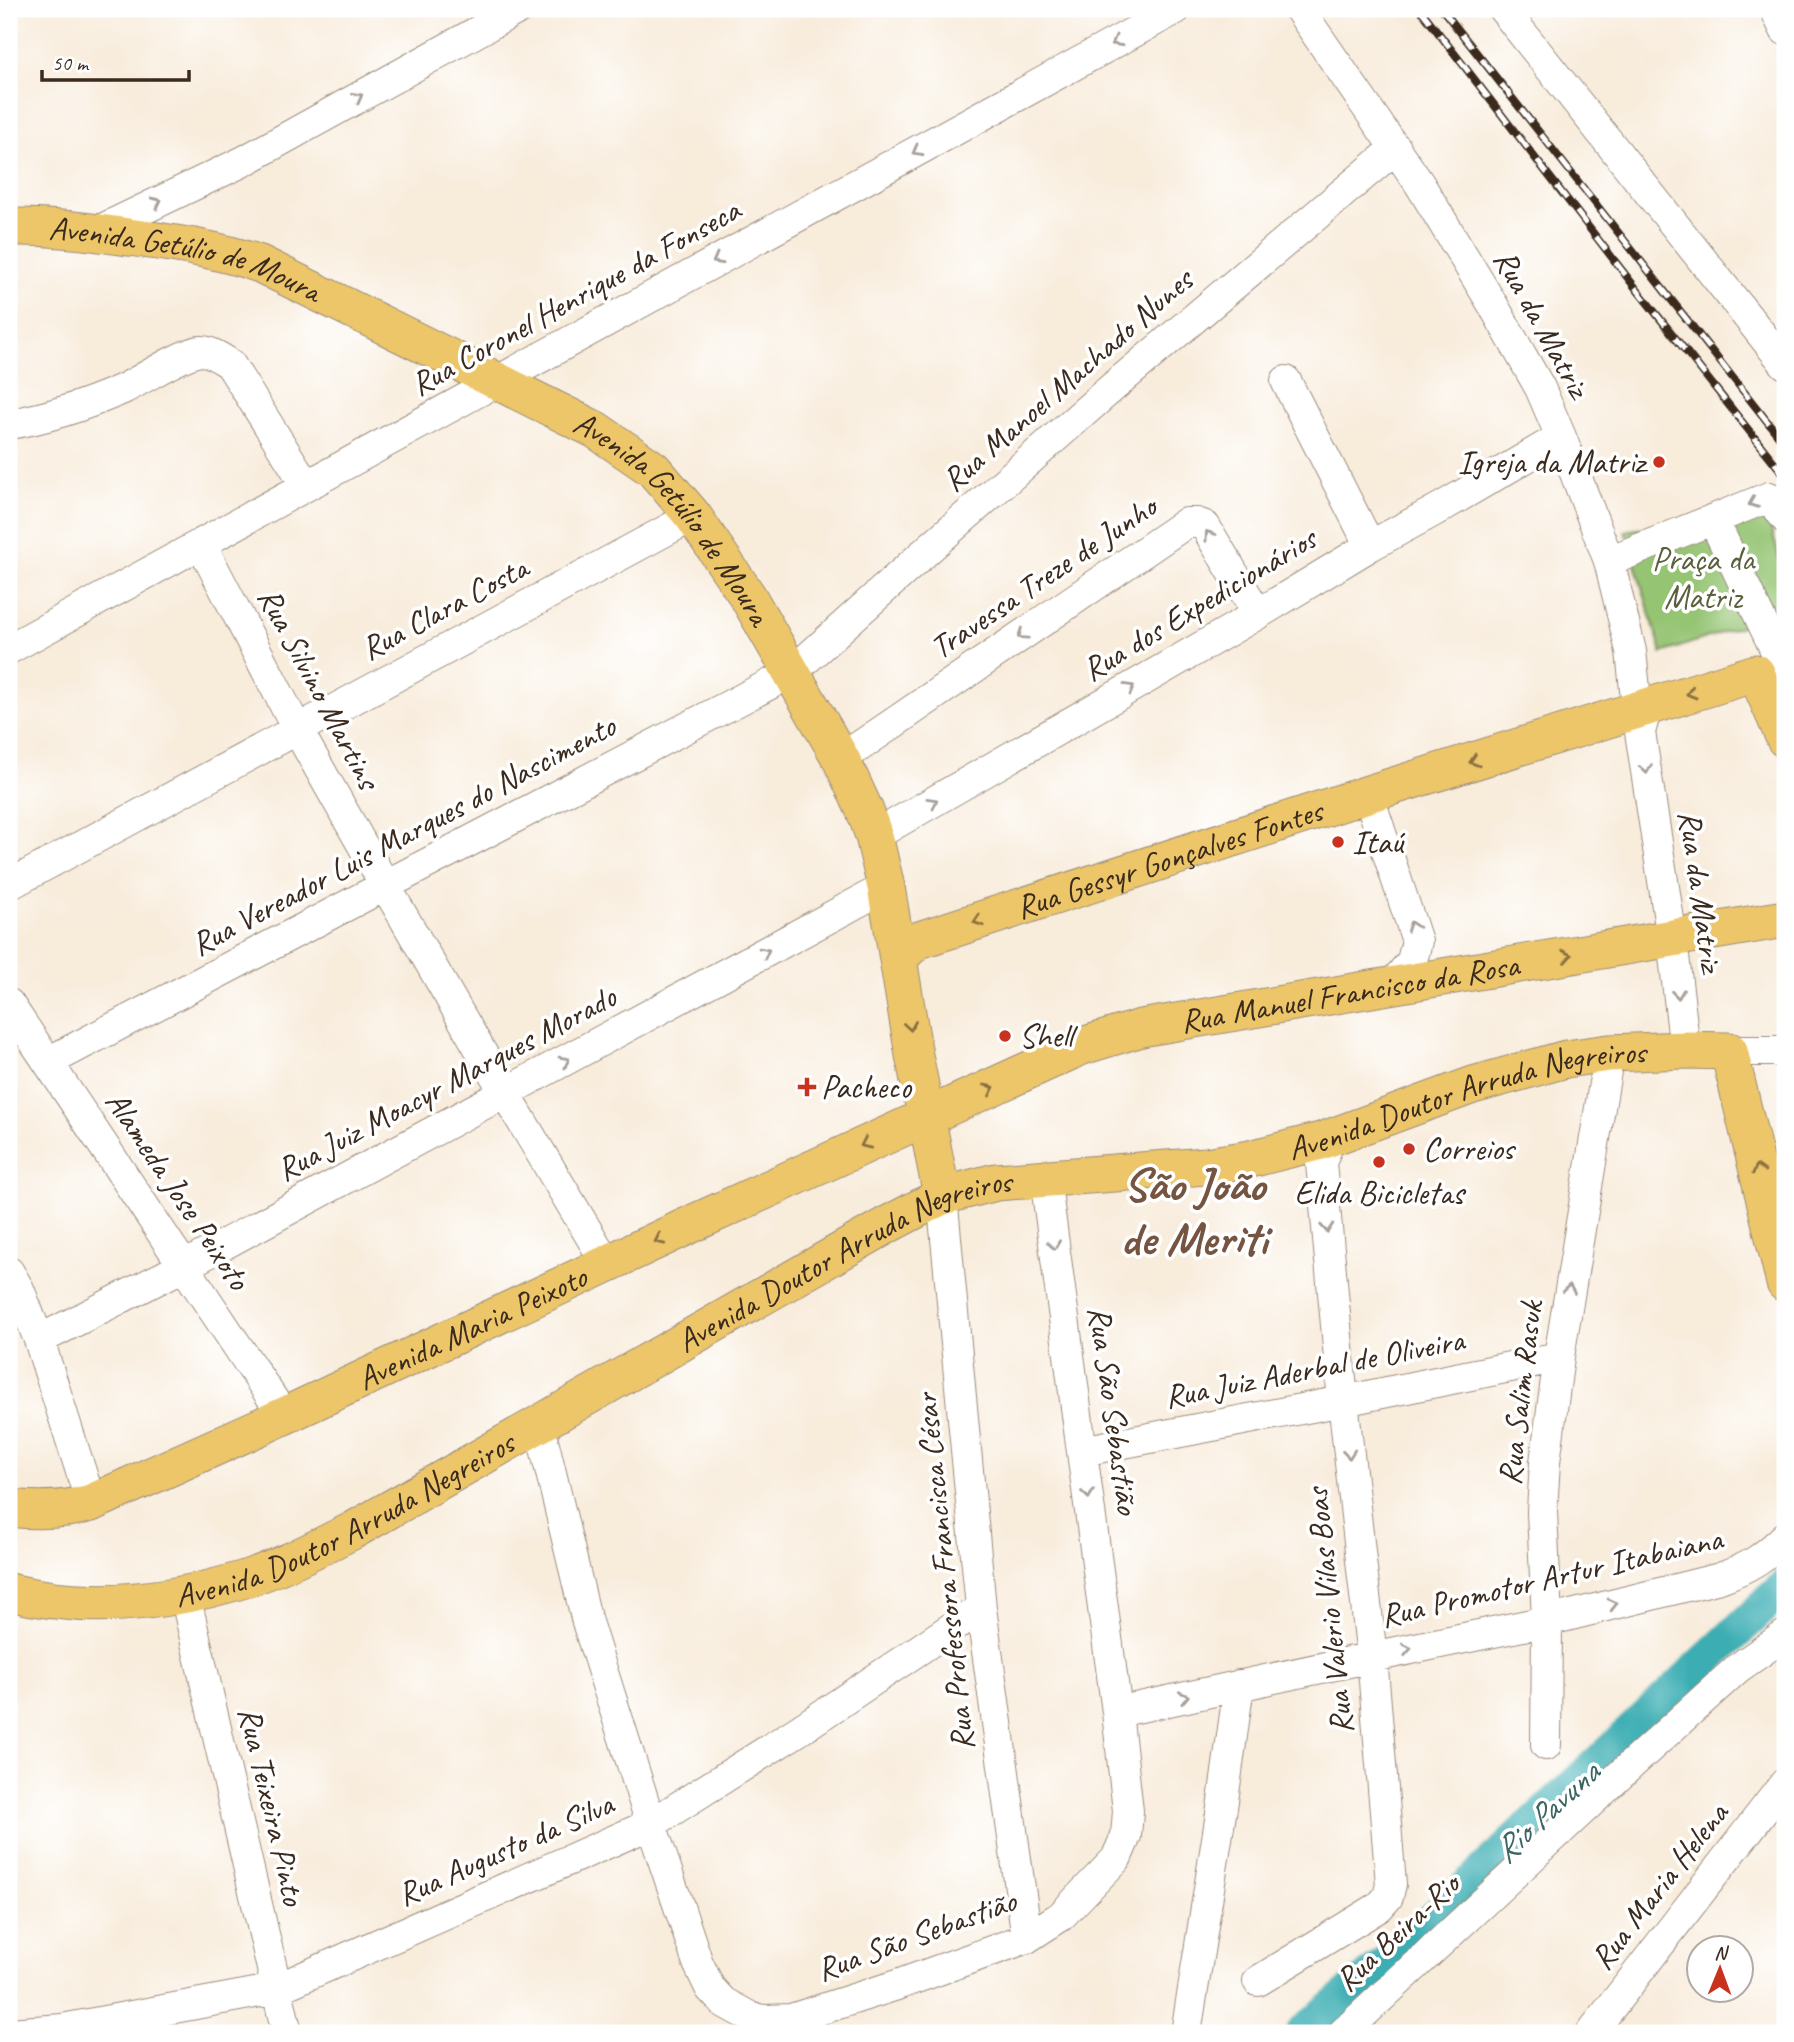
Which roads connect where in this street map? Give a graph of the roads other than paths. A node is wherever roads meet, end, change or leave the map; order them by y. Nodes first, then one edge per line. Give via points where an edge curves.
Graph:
1 (518, 9) edge
2 (1176, 9) edge
3 (1299, 9) edge
4 (1503, 9) edge
5 (1775, 9) edge
6 (1785, 30) edge
7 (1396, 148) junction
8 (9, 228) edge
9 (96, 232) junction
10 (1785, 364) edge
11 (1286, 381) dead end
12 (499, 382) junction
13 (9, 424) edge
14 (1562, 437) junction
15 (306, 485) junction
16 (693, 516) junction
17 (1785, 518) edge
18 (1713, 519) junction
19 (201, 544) junction
20 (1370, 545) junction
21 (1609, 561) junction
22 (1258, 614) junction
23 (9, 649) edge
24 (1775, 667) edge
25 (792, 673) junction
26 (1645, 707) junction
27 (297, 729) junction
28 (1785, 738) edge
29 (841, 759) junction
30 (1368, 794) junction
31 (874, 836) junction
32 (9, 885) edge
33 (385, 885) junction
34 (886, 887) junction
35 (1785, 919) edge
36 (1672, 939) junction
37 (903, 943) junction
38 (1392, 985) junction
39 (9, 1004) edge
40 (1685, 1050) junction
41 (1729, 1051) junction
42 (1785, 1051) edge
43 (1609, 1053) junction
44 (48, 1062) junction
45 (505, 1093) junction
46 (927, 1115) junction
47 (1319, 1148) junction
48 (1045, 1177) junction
49 (942, 1196) junction
50 (607, 1264) junction
51 (184, 1266) junction
52 (9, 1272) edge
53 (1785, 1283) edge
54 (39, 1340) junction
55 (1559, 1357) junction
56 (1343, 1401) junction
57 (284, 1416) junction
58 (539, 1423) junction
59 (1082, 1451) junction
60 (91, 1503) junction
61 (9, 1508) edge
62 (1785, 1537) edge
63 (9, 1592) edge
64 (185, 1595) junction
65 (981, 1608) junction
66 (1547, 1621) junction
67 (1785, 1635) edge
68 (1372, 1657) junction
69 (1240, 1685) junction
70 (1118, 1712) junction
71 (1546, 1745) dead end
72 (1785, 1783) edge
73 (651, 1824) junction
74 (1027, 1938) junction
75 (1258, 1981) dead end
76 (276, 1989) junction
77 (9, 2033) edge
78 (287, 2033) edge
79 (1186, 2033) edge
80 (1343, 2033) edge
81 (1591, 2033) edge

9 -> 1 street via 244,160
2 -> 12 street, Rua Coronel Henrique da Fonseca
3 - 7 street, Rua da Matriz
4 - 10 street
5 - 6 street
7 - 14 street, Rua da Matriz via 1493,305
7 - 25 street, Rua Manoel Machado Nunes via 1097,401
8 - 9 main road, Avenida Getúlio de Moura
9 - 12 main road, Avenida Getúlio de Moura via 193,245 260,264
11 - 20 street
12 - 15 street, Rua Coronel Henrique da Fonseca
12 - 16 main road, Avenida Getúlio de Moura via 596,430 631,453 653,469
13 - 15 street via 68,411 203,351 230,364
14 - 20 street, Rua dos Expedicionários
14 - 21 street, Rua da Matriz
15 - 19 street, Rua Coronel Henrique da Fonseca
16 - 25 main road, Avenida Getúlio de Moura
16 - 27 street, Rua Clara Costa
17 -> 18 street via 1769,497
18 - 21 street
18 - 24 street
19 - 23 street, Rua Coronel Henrique da Fonseca
19 - 27 street, Rua Silvino Martins
20 - 22 street, Rua dos Expedicionários
21 - 26 street, Rua da Matriz
22 -> 29 street, Travessa Treze de Junho via 1205,526 1186,523
31 -> 22 street, Rua dos Expedicionários
24 -> 26 main road, Rua Gessyr Gonçalves Fontes
24 - 28 main road
25 - 29 main road, Avenida Getúlio de Moura
25 - 33 street, Rua Vereador Luis Marques do Nascimento
26 -> 30 main road, Rua Gessyr Gonçalves Fontes
26 -> 36 street, Rua da Matriz via 1640,732
27 - 32 street, Rua Clara Costa
27 - 33 street, Rua Silvino Martins
29 - 31 main road, Avenida Getúlio de Moura
30 -> 37 main road, Rua Gessyr Gonçalves Fontes
38 -> 30 street via 1412,961 1417,941
31 - 34 main road, Avenida Getúlio de Moura
33 - 44 street, Rua Vereador Luis Marques do Nascimento
33 - 45 street, Rua Silvino Martins
34 - 37 main road, Avenida Getúlio de Moura
45 -> 34 street, Rua Juiz Moacyr Marques Morado
35 - 36 main road, Rua Manuel Francisco da Rosa
38 -> 36 main road, Rua Manuel Francisco da Rosa
36 -> 40 street, Rua da Matriz
37 -> 46 main road, Avenida Getúlio de Moura via 915,1055
46 -> 38 main road, Rua Manuel Francisco da Rosa via 1082,1046 1141,1028
39 - 44 street, Alameda Jose Peixoto
40 - 41 main road, Avenida Doutor Arruda Negreiros
40 - 43 main road, Avenida Doutor Arruda Negreiros
41 - 42 street
53 -> 41 main road
43 - 47 main road, Avenida Doutor Arruda Negreiros via 1566,1059 1473,1085
55 -> 43 street, Rua Salim Rasuk
44 - 51 street, Alameda Jose Peixoto
45 - 50 street, Rua Silvino Martins
45 - 51 street, Rua Juiz Moacyr Marques Morado
46 - 49 main road, Avenida Getúlio de Moura
46 -> 50 main road, Avenida Maria Peixoto
47 - 48 main road, Avenida Doutor Arruda Negreiros via 1206,1166
47 -> 56 street, Rua Valerio Vilas Boas
48 - 49 main road, Avenida Doutor Arruda Negreiros via 996,1182
48 -> 59 street, Rua São Sebastião
49 - 58 main road, Avenida Doutor Arruda Negreiros
49 - 65 street, Rua Professora Francisca César
50 - 57 main road, Avenida Maria Peixoto
51 - 54 street, Rua Juiz Moacyr Marques Morado
51 - 57 street, Alameda Jose Peixoto
52 - 54 street
54 - 60 street
55 - 56 street, Rua Juiz Aderbal de Oliveira
55 - 66 street, Rua Salim Rasuk via 1542,1511
56 - 59 street, Rua Juiz Aderbal de Oliveira
56 -> 68 street, Rua Valerio Vilas Boas
57 - 60 main road, Avenida Maria Peixoto
58 - 64 main road, Avenida Doutor Arruda Negreiros via 352,1531 247,1578
58 - 73 street, Rua São Sebastião via 587,1622
59 -> 70 street, Rua São Sebastião
60 - 61 main road, Avenida Maria Peixoto via 50,1510
66 -> 62 street, Rua Promotor Artur Itabaiana via 1720,1578 1745,1569
63 - 64 main road, Avenida Doutor Arruda Negreiros via 57,1602 92,1603
64 - 76 street, Rua Teixeira Pinto
65 - 73 street, Rua Augusto da Silva
65 - 74 street, Rua Professora Francisca César
68 -> 66 street, Rua Promotor Artur Itabaiana
66 - 71 street, Rua Salim Rasuk
67 - 80 street, Rua Beira-Rio via 1738,1668
68 - 69 street, Rua Promotor Artur Itabaiana
68 - 75 street, Rua Valerio Vilas Boas via 1391,1884 1388,1897 1379,1907
70 -> 69 street, Rua Promotor Artur Itabaiana
69 - 79 street
70 - 74 street, Rua São Sebastião via 1128,1811 1126,1836 1115,1859 1093,1884 1061,1916
72 - 81 street, Rua Maria Helena
73 - 74 street, Rua São Sebastião via 710,1988 723,2002 752,2018 792,2018
73 - 76 street, Rua Augusto da Silva
76 - 77 street, Rua Augusto da Silva via 62,2029
76 - 78 street, Rua Teixeira Pinto

